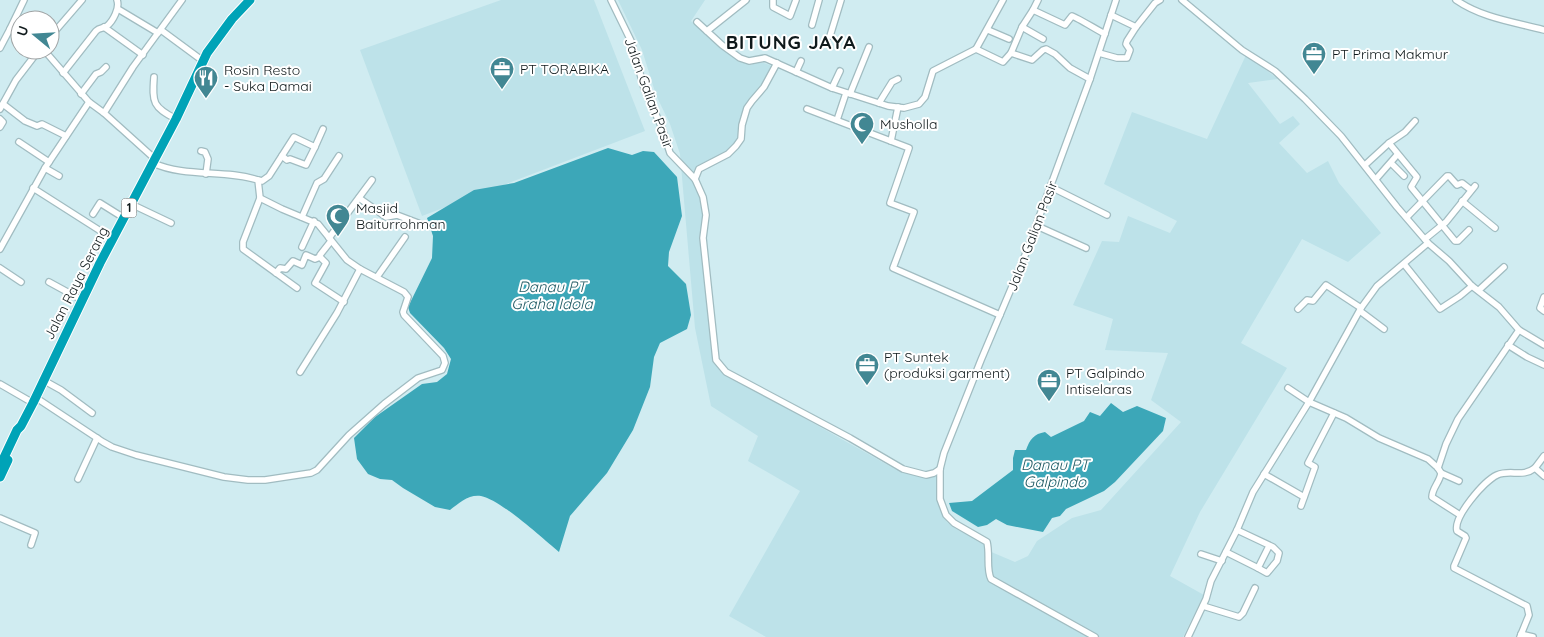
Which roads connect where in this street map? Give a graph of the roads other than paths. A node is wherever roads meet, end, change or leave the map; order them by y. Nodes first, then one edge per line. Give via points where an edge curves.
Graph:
1 (82, 0) edge
2 (117, 0) edge
3 (182, 0) edge
4 (250, 0) edge
5 (611, 0) edge
6 (746, 0) edge
7 (773, 0) edge
8 (796, 0) edge
9 (819, 0) edge
10 (841, 0) edge
11 (1003, 0) edge
12 (1038, 0) edge
13 (1116, 0) edge
14 (1160, 0) edge
15 (1182, 0) edge
16 (1456, 0) edge
17 (118, 9) junction
18 (1033, 10) junction
19 (1111, 15) junction
20 (697, 22) dead end
21 (60, 25) edge
22 (812, 25) dead end
23 (104, 27) junction
24 (1022, 27) junction
25 (1136, 27) junction
26 (10, 29) edge
27 (988, 30) junction
28 (1544, 30) edge
29 (160, 31) junction
30 (707, 31) junction
31 (1105, 34) junction
32 (830, 36) dead end
33 (1009, 39) dead end
34 (1043, 39) dead end
35 (869, 47) dead end
36 (0, 48) edge
37 (976, 50) junction
38 (1099, 53) junction
39 (143, 54) junction
40 (1011, 54) junction
41 (31, 60) edge
42 (52, 60) edge
43 (203, 61) junction
44 (801, 61) dead end
45 (778, 63) junction
46 (106, 67) dead end
47 (840, 71) dead end
48 (796, 72) junction
49 (63, 73) junction
50 (154, 77) dead end
51 (1090, 79) junction
52 (898, 80) dead end
53 (832, 88) junction
54 (848, 93) junction
55 (81, 94) junction
56 (88, 102) junction
57 (879, 103) junction
58 (1, 107) edge
59 (898, 107) junction
60 (807, 109) dead end
61 (104, 113) junction
62 (0, 119) edge
63 (176, 119) junction
64 (837, 120) junction
65 (1415, 122) dead end
66 (0, 127) edge
67 (323, 129) dead end
68 (66, 136) junction
69 (890, 141) junction
70 (19, 142) dead end
71 (1389, 143) junction
72 (314, 147) junction
73 (201, 151) dead end
74 (1397, 155) junction
75 (282, 156) junction
76 (339, 156) dead end
77 (154, 161) junction
78 (1391, 163) junction
79 (47, 165) junction
80 (1365, 165) junction
81 (206, 174) junction
82 (59, 176) dead end
83 (1404, 176) dead end
84 (695, 179) junction
85 (258, 180) junction
86 (372, 180) dead end
87 (1376, 180) junction
88 (1051, 187) junction
89 (33, 188) junction
90 (260, 198) junction
91 (359, 198) junction
92 (1423, 201) junction
93 (1462, 201) junction
94 (131, 204) junction
95 (93, 214) dead end
96 (1108, 215) dead end
97 (302, 216) junction
98 (1407, 217) junction
99 (124, 218) junction
100 (314, 221) junction
101 (171, 223) dead end
102 (418, 223) dead end
103 (1443, 225) junction
104 (1037, 226) junction
105 (1495, 228) dead end
106 (1469, 230) dead end
107 (405, 237) dead end
108 (113, 239) junction
109 (330, 240) junction
110 (1426, 241) junction
111 (302, 247) dead end
112 (1086, 248) dead end
113 (0, 249) edge
114 (320, 257) junction
115 (1404, 264) junction
116 (1504, 267) dead end
117 (0, 268) edge
118 (360, 269) junction
119 (276, 273) junction
120 (376, 277) junction
121 (21, 282) dead end
122 (48, 282) dead end
123 (1472, 286) junction
124 (297, 288) dead end
125 (1479, 290) junction
126 (1544, 297) edge
127 (82, 300) junction
128 (344, 302) junction
129 (1298, 309) dead end
130 (1360, 309) junction
131 (1544, 312) edge
132 (1000, 316) junction
133 (1384, 329) dead end
134 (1519, 330) junction
135 (1508, 345) junction
136 (1544, 345) edge
137 (1544, 365) edge
138 (300, 372) dead end
139 (43, 380) junction
140 (0, 384) edge
141 (1288, 388) dead end
142 (34, 400) junction
143 (1310, 402) junction
144 (92, 412) dead end
145 (1334, 413) junction
146 (97, 438) junction
147 (5, 453) edge
148 (1544, 456) edge
149 (0, 466) edge
150 (1535, 468) junction
151 (940, 469) junction
152 (1440, 470) junction
153 (1264, 474) junction
154 (1544, 476) edge
155 (0, 477) edge
156 (78, 479) dead end
157 (1459, 481) dead end
158 (1304, 497) junction
159 (1301, 506) dead end
160 (1460, 515) junction
161 (0, 518) edge
162 (1237, 530) junction
163 (31, 546) dead end
164 (1269, 546) junction
165 (1226, 552) junction
166 (1201, 554) dead end
167 (1222, 561) junction
168 (1258, 568) junction
169 (1255, 588) dead end
170 (1203, 606) junction
171 (1521, 635) edge
172 (1095, 637) edge
173 (1188, 637) edge
174 (1533, 637) edge

1 - 21 street
2 - 17 street
3 - 29 street
4 - 43 highway, Jalan Raya Serang / 1
5 - 84 street, Jalan Galian Pasir via 631,41 644,88 670,153
6 - 30 street
7 - 8 street via 773,7 790,16
9 - 22 street
10 - 32 street
11 - 27 street
12 - 18 street
13 - 19 street, Jalan Galian Pasir
14 - 25 street
15 - 80 street via 1242,50 1275,71 1341,136
16 - 28 street via 1503,21
17 - 23 street
17 - 29 street
18 - 24 street
18 - 31 street via 1065,25 1077,14 1087,25
19 - 25 street
19 - 31 street, Jalan Galian Pasir
20 - 30 street
23 - 39 street
23 - 49 street via 96,31
24 - 34 street
24 - 40 street
25 - 38 street via 1126,44 1130,50 1127,58
26 - 36 street
27 - 33 street
27 - 37 street
29 - 39 street
29 - 43 street
30 - 45 street via 740,58 749,61 763,57
31 - 38 street, Jalan Galian Pasir
35 - 54 street
37 - 40 street via 1003,62
37 - 59 street via 933,72 925,97 919,104
38 - 51 street, Jalan Galian Pasir
39 - 61 street
40 - 51 street via 1032,60 1046,49
41 - 58 street
42 - 49 street
43 - 63 highway, Jalan Raya Serang / 1
44 - 48 street
45 - 48 street
45 - 84 street via 764,88 747,108 739,143 728,154 699,169
46 - 55 street via 96,74
47 - 53 street
48 - 53 street
49 - 55 street
50 - 63 street via 156,106
51 - 88 street, Jalan Galian Pasir
52 - 57 street via 892,82
53 - 54 street
54 - 57 street
54 - 64 street
55 - 56 street
56 - 61 street
56 - 68 street
57 - 59 street
58 - 68 street via 25,121
59 - 69 street
60 - 64 street
61 - 77 street
62 - 66 street via 3,122
63 - 77 highway, Jalan Raya Serang / 1
64 - 69 street
65 - 71 street
67 - 72 street
68 - 79 street
69 - 132 street via 909,148 890,202 914,212 893,268
70 - 79 street
71 - 74 street
71 - 80 street
72 - 75 street via 294,137
72 - 75 street via 306,165
73 - 81 street via 208,157
74 - 78 street
74 - 92 street via 1417,177 1411,188
75 - 85 street via 269,176
76 - 97 street via 324,179 317,183
77 - 81 street via 172,170
77 - 94 highway, Jalan Raya Serang / 1
78 - 83 street
78 - 87 street
79 - 82 street
79 - 89 street
80 - 87 street
81 - 85 street via 238,174
84 - 151 street via 706,215 703,238 718,364 726,372 902,469 926,475
85 - 90 street
86 - 91 street
87 - 98 street
88 - 96 street
88 - 104 street, Jalan Galian Pasir
89 - 108 street
89 - 113 street
90 - 97 street
90 - 119 street via 243,249
91 - 102 street via 386,218 397,215
91 - 109 street
92 - 93 street via 1448,176 1457,185 1462,183 1473,188
92 - 98 street
92 - 103 street
93 - 103 street
93 - 105 street
94 - 99 highway, Jalan Raya Serang / 1
94 - 101 street
95 - 99 street via 100,203
97 - 100 street
98 - 110 street
99 - 108 highway, Jalan Raya Serang / 1
100 - 109 street
100 - 111 street
103 - 106 street via 1456,241
103 - 110 street
104 - 112 street
104 - 132 street, Jalan Galian Pasir
107 - 120 street
108 - 127 highway, Jalan Raya Serang / 1
109 - 114 street
109 - 118 street via 347,260
110 - 115 street
110 - 123 street
114 - 119 street via 306,256 302,265 293,261
114 - 128 street via 326,263 315,283
115 - 123 street via 1439,308
115 - 130 street via 1377,286
116 - 125 street
117 - 121 street
118 - 120 street
118 - 128 street
119 - 124 street
120 - 146 street via 407,295 402,312 443,356 444,367 418,378 384,404 317,470 265,480 237,479 131,454
122 - 127 street
123 - 125 street
125 - 134 street
126 - 131 street via 1540,308
127 - 139 highway, Jalan Raya Serang / 1
128 - 138 street
129 - 130 street via 1306,300 1313,301 1326,285
130 - 133 street
130 - 143 street
132 - 151 street, Jalan Galian Pasir
134 - 135 street
134 - 136 street
135 - 137 street
135 - 152 street via 1458,419 1446,444
139 - 142 highway, Jalan Raya Serang / 1
139 - 144 street
140 - 142 street
141 - 143 street
142 - 146 street
142 - 147 highway, Jalan Raya Serang / 1 via 22,431
143 - 145 street
143 - 153 street
145 - 152 street via 1379,438 1428,459
145 - 158 street via 1308,463 1315,467
146 - 156 street
147 - 149 highway, Jalan Raya Serang / 1
147 - 155 highway, Jalan Raya Serang / 1
148 - 150 street
150 - 154 street
150 - 160 street via 1523,474 1496,476 1474,496
151 - 172 street via 942,507 954,523 987,542 991,579
152 - 157 street
152 - 160 street via 1432,497
153 - 158 street
153 - 162 street
158 - 159 street
160 - 171 street via 1456,530 1466,538 1454,568 1527,606 1529,614
161 - 163 street via 35,534
162 - 164 street
162 - 165 street
164 - 168 street
164 - 168 street via 1280,553 1279,557 1267,573
165 - 167 street
165 - 168 street
166 - 167 street
167 - 170 street via 1210,581
169 - 170 street via 1239,618
170 - 173 street
171 - 174 street

